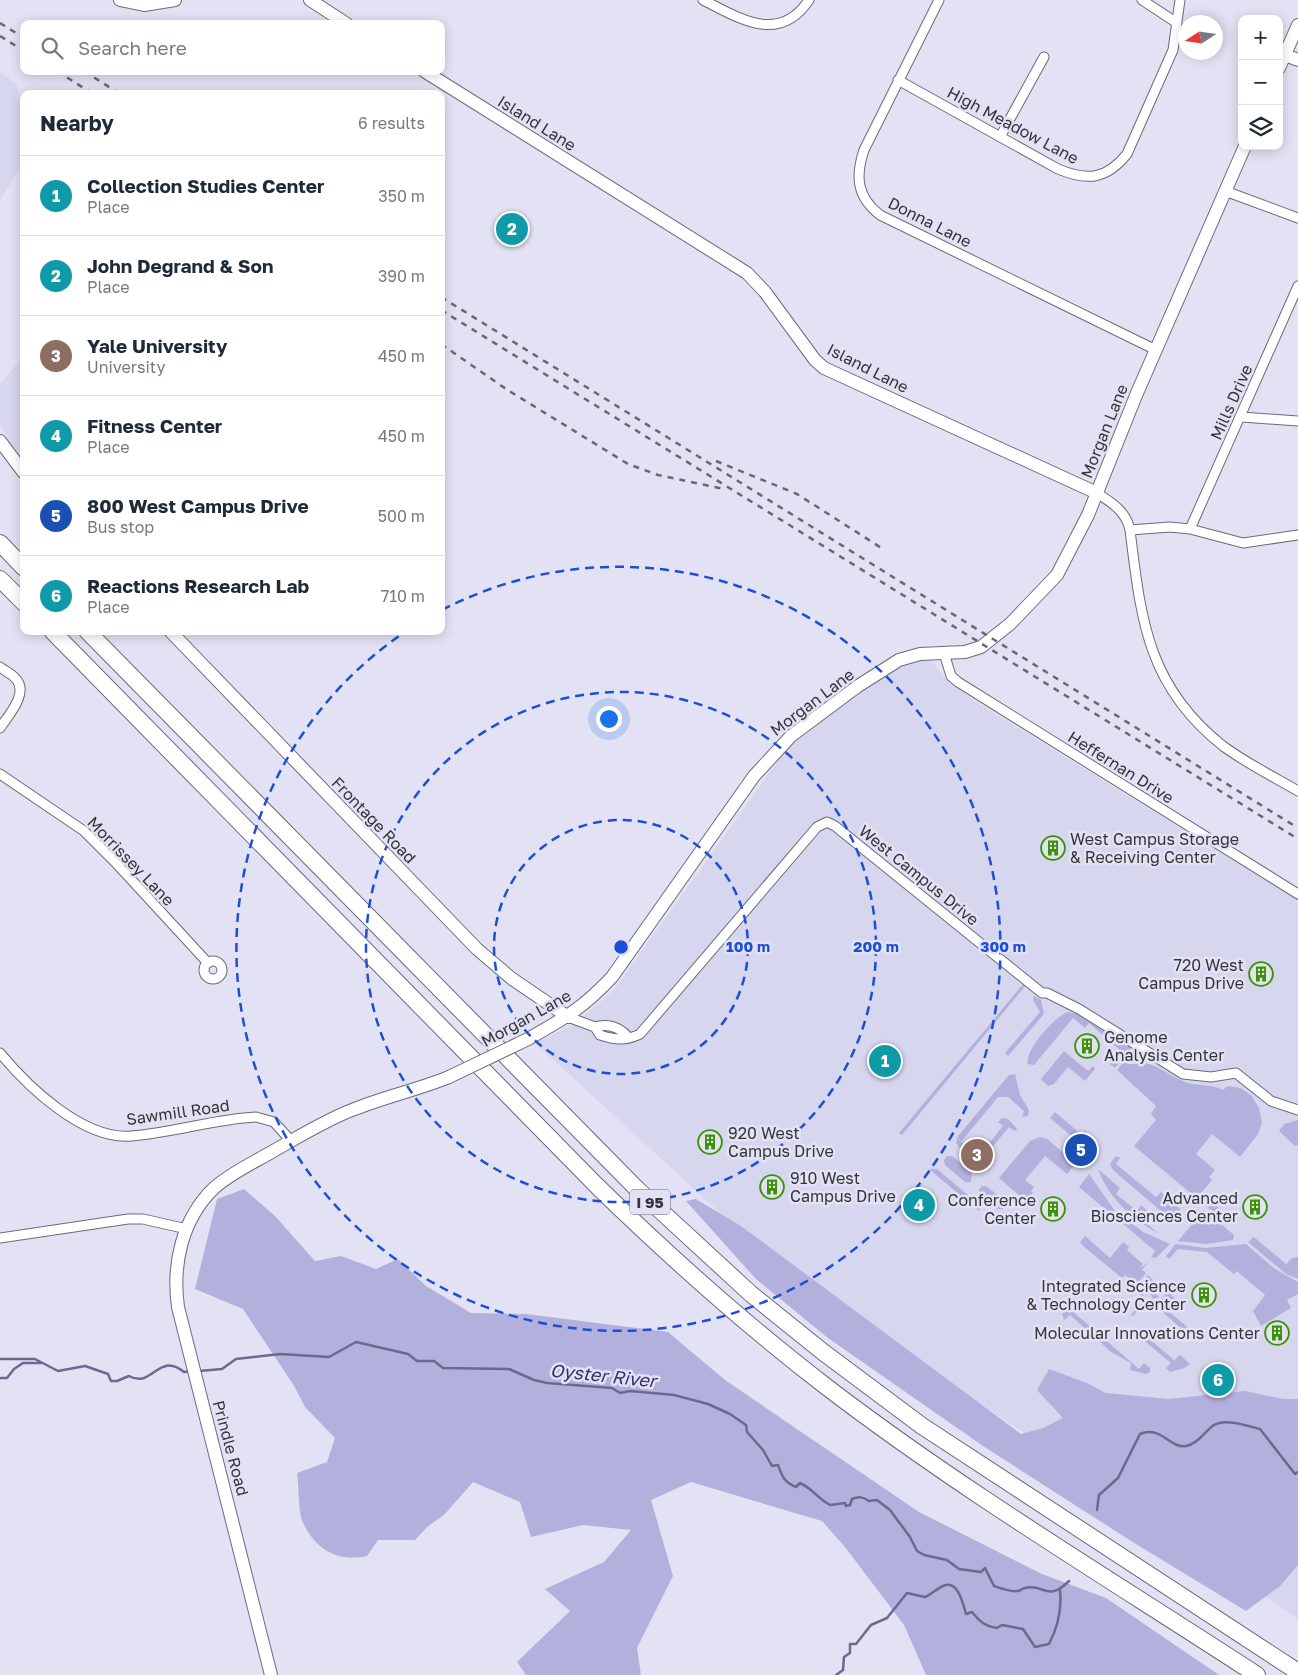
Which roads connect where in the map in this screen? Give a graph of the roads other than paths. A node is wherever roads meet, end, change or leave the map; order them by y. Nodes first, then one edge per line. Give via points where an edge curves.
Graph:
1 (120, 0) edge
2 (175, 0) edge
3 (310, 0) edge
4 (703, 0) edge
5 (809, 0) edge
6 (939, 0) edge
7 (1142, 0) edge
8 (1180, 0) edge
9 (1179, 15) edge
10 (341, 20) edge
11 (1178, 23) joint
12 (1298, 26) edge
13 (1285, 55) junction
14 (1044, 57) dead end
15 (1283, 60) edge
16 (1298, 60) edge
17 (430, 75) edge
18 (898, 80) junction
19 (1000, 137) junction
20 (1243, 150) edge
21 (1226, 191) junction
22 (1298, 218) edge
23 (1298, 286) edge
24 (1156, 350) junction
25 (1242, 417) junction
26 (1298, 421) edge
27 (0, 441) edge
28 (20, 468) edge
29 (1097, 493) junction
30 (1190, 529) junction
31 (1130, 530) junction
32 (1298, 535) edge
33 (0, 543) edge
34 (20, 564) edge
35 (0, 579) edge
36 (20, 599) edge
37 (56, 635) edge
38 (90, 635) edge
39 (174, 635) edge
40 (944, 653) junction
41 (0, 667) edge
42 (0, 728) edge
43 (0, 774) edge
44 (1298, 791) edge
45 (1298, 894) edge
46 (208, 963) dead end
47 (568, 1017) junction
48 (0, 1053) edge
49 (1298, 1110) edge
50 (291, 1141) junction
51 (187, 1229) junction
52 (0, 1238) edge
53 (1298, 1672) edge
54 (271, 1675) edge
55 (1257, 1675) edge

1 - 2 street via 144,5
3 - 10 street
4 - 5 street via 760,26 789,18
6 - 18 street, Donna Lane
7 - 11 street
8 - 9 street, High Meadow Lane
11 - 19 street, High Meadow Lane via 1173,50 1127,154 1114,168 1095,176 1075,176
12 - 13 street
13 - 15 street
13 - 16 street
14 - 19 street
17 - 29 street, Island Lane via 747,273 824,368
18 - 19 street, High Meadow Lane
18 - 24 street, Donna Lane via 860,163 858,186 871,208
20 - 21 street, Morgan Lane
21 - 22 street
21 - 24 street, Morgan Lane
23 - 25 street, Mills Drive
24 - 29 street, Morgan Lane
25 - 26 street
25 - 30 street, Mills Drive
27 - 28 street
29 - 31 street, Island Lane via 1121,511
29 - 40 street, Morgan Lane via 1066,560 1039,596 981,647 974,651
30 - 31 street
30 - 32 street via 1243,543
31 - 44 street via 1148,639 1155,660 1182,706 1225,747
33 - 34 highway
35 - 36 highway
37 - 55 highway, I 95 via 593,1181 659,1246 733,1311 822,1384 928,1460
38 - 53 highway, I 95 via 638,1190 751,1294 916,1421
39 - 47 street, Frontage Road via 478,950 511,978
40 - 45 street, Heffernan Drive via 951,676 958,682
40 - 47 street, Morgan Lane via 910,656 893,663 851,691 777,749 754,776 612,977
41 - 42 street via 17,680 21,689
43 - 46 street, Morrissey Lane via 84,831
47 - 49 street, West Campus Drive via 595,1027 600,1035 614,1040 640,1034 812,832 827,822 1042,993 1079,1009 1183,1074 1211,1077 1236,1073 1271,1101
47 - 50 street, Morgan Lane, bridge via 449,1077 352,1110
48 - 50 street, Sawmill Road via 14,1070 56,1105 83,1125 103,1134 131,1136 256,1117 274,1122
50 - 51 street, Morgan Lane via 214,1188
51 - 52 street via 143,1219 128,1219
51 - 54 street, Prindle Road via 177,1260 178,1307

